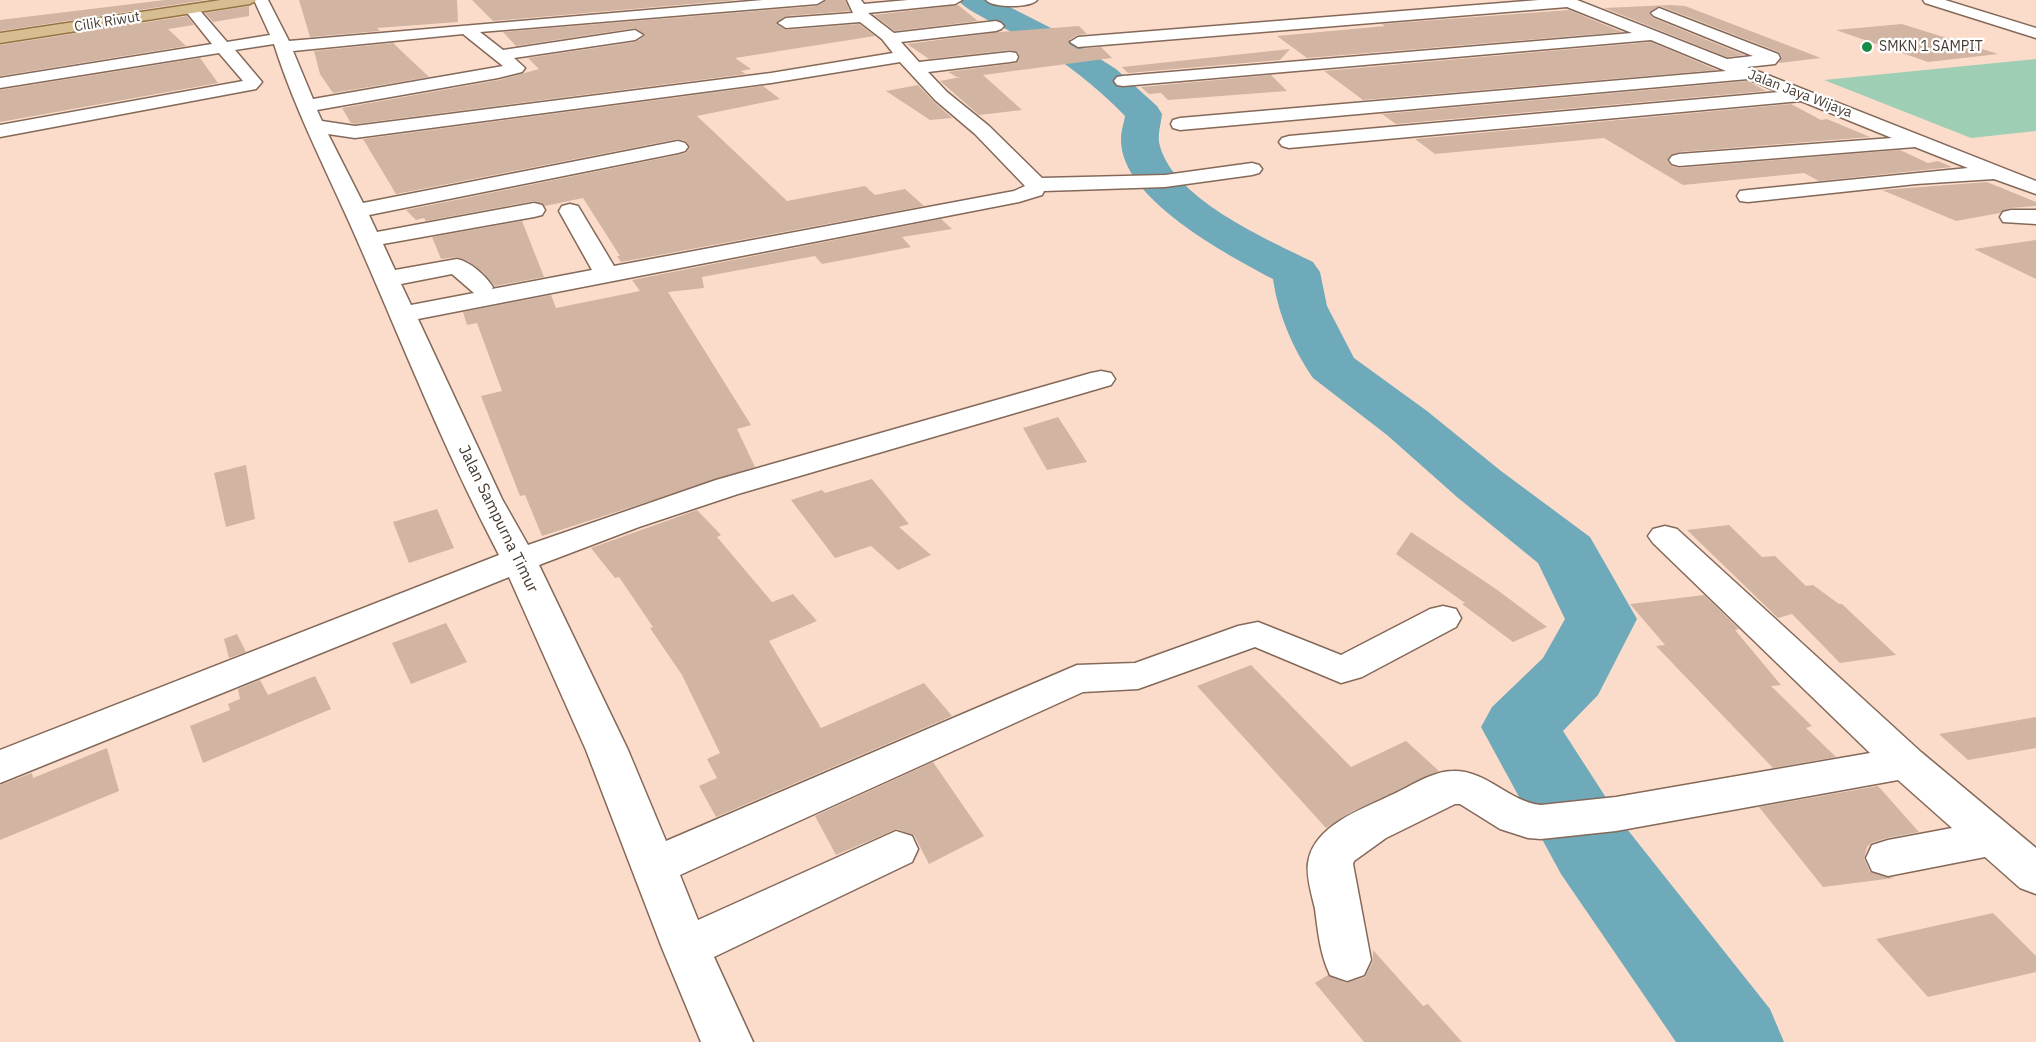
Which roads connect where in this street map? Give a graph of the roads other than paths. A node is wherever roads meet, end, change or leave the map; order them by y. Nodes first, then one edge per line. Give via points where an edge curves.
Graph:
1 (227, 0) edge
2 (250, 0) edge
3 (261, 0) edge
4 (590, 0) edge
5 (817, 0) edge
6 (953, 0) edge
7 (993, 0) edge
8 (1030, 0) edge
9 (1501, 0) edge
10 (1930, 0) edge
11 (1564, 1) edge
12 (191, 9) junction
13 (769, 9) junction
14 (859, 9) edge
15 (1659, 13) dead end
16 (1605, 16) junction
17 (596, 18) junction
18 (1576, 19) dead end
19 (1515, 22) dead end
20 (1484, 23) dead end
21 (457, 25) junction
22 (695, 26) dead end
23 (996, 26) dead end
24 (651, 33) dead end
25 (2036, 33) edge
26 (281, 35) junction
27 (0, 36) edge
28 (1649, 36) junction
29 (891, 38) junction
30 (1078, 42) dead end
31 (224, 47) junction
32 (496, 57) junction
33 (1010, 57) dead end
34 (910, 62) junction
35 (1723, 64) junction
36 (1748, 74) junction
37 (1123, 81) dead end
38 (0, 83) edge
39 (730, 83) junction
40 (672, 91) junction
41 (1803, 95) junction
42 (747, 98) dead end
43 (589, 103) junction
44 (696, 106) dead end
45 (307, 108) junction
46 (607, 116) dead end
47 (1180, 124) dead end
48 (0, 131) edge
49 (1922, 141) junction
50 (1289, 142) dead end
51 (678, 147) dead end
52 (1679, 160) dead end
53 (1252, 169) dead end
54 (1999, 172) junction
55 (1036, 186) junction
56 (2036, 188) edge
57 (1748, 196) dead end
58 (534, 210) dead end
59 (570, 211) dead end
60 (2011, 217) dead end
61 (2036, 217) edge
62 (363, 226) junction
63 (607, 275) junction
64 (386, 279) junction
65 (481, 287) dead end
66 (402, 314) junction
67 (1101, 379) dead end
68 (1665, 536) dead end
69 (519, 560) junction
70 (1443, 618) dead end
71 (1906, 763) junction
72 (0, 767) edge
73 (1992, 838) junction
74 (896, 849) dead end
75 (1888, 858) dead end
76 (653, 867) junction
77 (2034, 871) edge
78 (686, 948) junction
79 (1347, 960) dead end
80 (727, 1042) edge

1 - 27 main road, Cilik Riwut
2 - 12 main road, Cilik Riwut
3 - 26 street, Jalan Sampurna Timur
4 - 17 street
5 - 13 street
6 - 14 street
7 - 8 street
9 - 11 street
10 - 25 street
11 - 16 street, Jalan Jaya Wijaya
11 - 30 street
12 - 27 main road, Cilik Riwut
12 - 31 street
13 - 14 street via 788,23
13 - 17 street
13 - 22 street
14 - 29 street
15 - 35 street via 1773,58
16 - 18 street
16 - 28 street, Jalan Jaya Wijaya
17 - 21 street
19 - 20 street
21 - 26 street
21 - 32 street
23 - 29 street
24 - 32 street
26 - 31 street
26 - 45 street, Jalan Sampurna Timur
28 - 35 street, Jalan Jaya Wijaya
28 - 37 street
29 - 34 street
31 - 38 street
31 - 48 street via 253,82 250,85
32 - 45 street
32 - 45 street via 516,68
33 - 34 street
34 - 39 street
34 - 55 street
35 - 36 street, Jalan Jaya Wijaya
36 - 41 street, Jalan Jaya Wijaya
36 - 47 street
39 - 40 street
39 - 42 street
40 - 43 street
40 - 44 street
41 - 49 street, Jalan Jaya Wijaya
41 - 50 street
43 - 45 street via 355,132
43 - 46 street
45 - 62 street, Jalan Sampurna Timur
49 - 52 street
49 - 54 street, Jalan Jaya Wijaya
51 - 62 street
53 - 55 street via 1165,181
54 - 56 street, Jalan Jaya Wijaya
54 - 57 street
55 - 63 street via 1019,196
58 - 62 street
59 - 63 street
60 - 61 street
62 - 64 street, Jalan Sampurna Timur
63 - 66 street
64 - 65 street via 457,266
64 - 66 street, Jalan Sampurna Timur
66 - 69 street, Jalan Sampurna Timur via 486,499
67 - 69 street via 727,487
68 - 71 street
69 - 72 street
69 - 76 street, Jalan Sampurna Timur via 607,750
70 - 76 street via 1341,670 1258,634 1138,676 1077,678
71 - 73 street
71 - 79 street via 1603,816 1554,821 1526,822 1471,790 1450,787 1344,842 1335,851 1330,864
73 - 75 street
73 - 77 street
74 - 78 street
76 - 78 street, Jalan Sampurna Timur
78 - 80 street, Jalan Sampurna Timur

